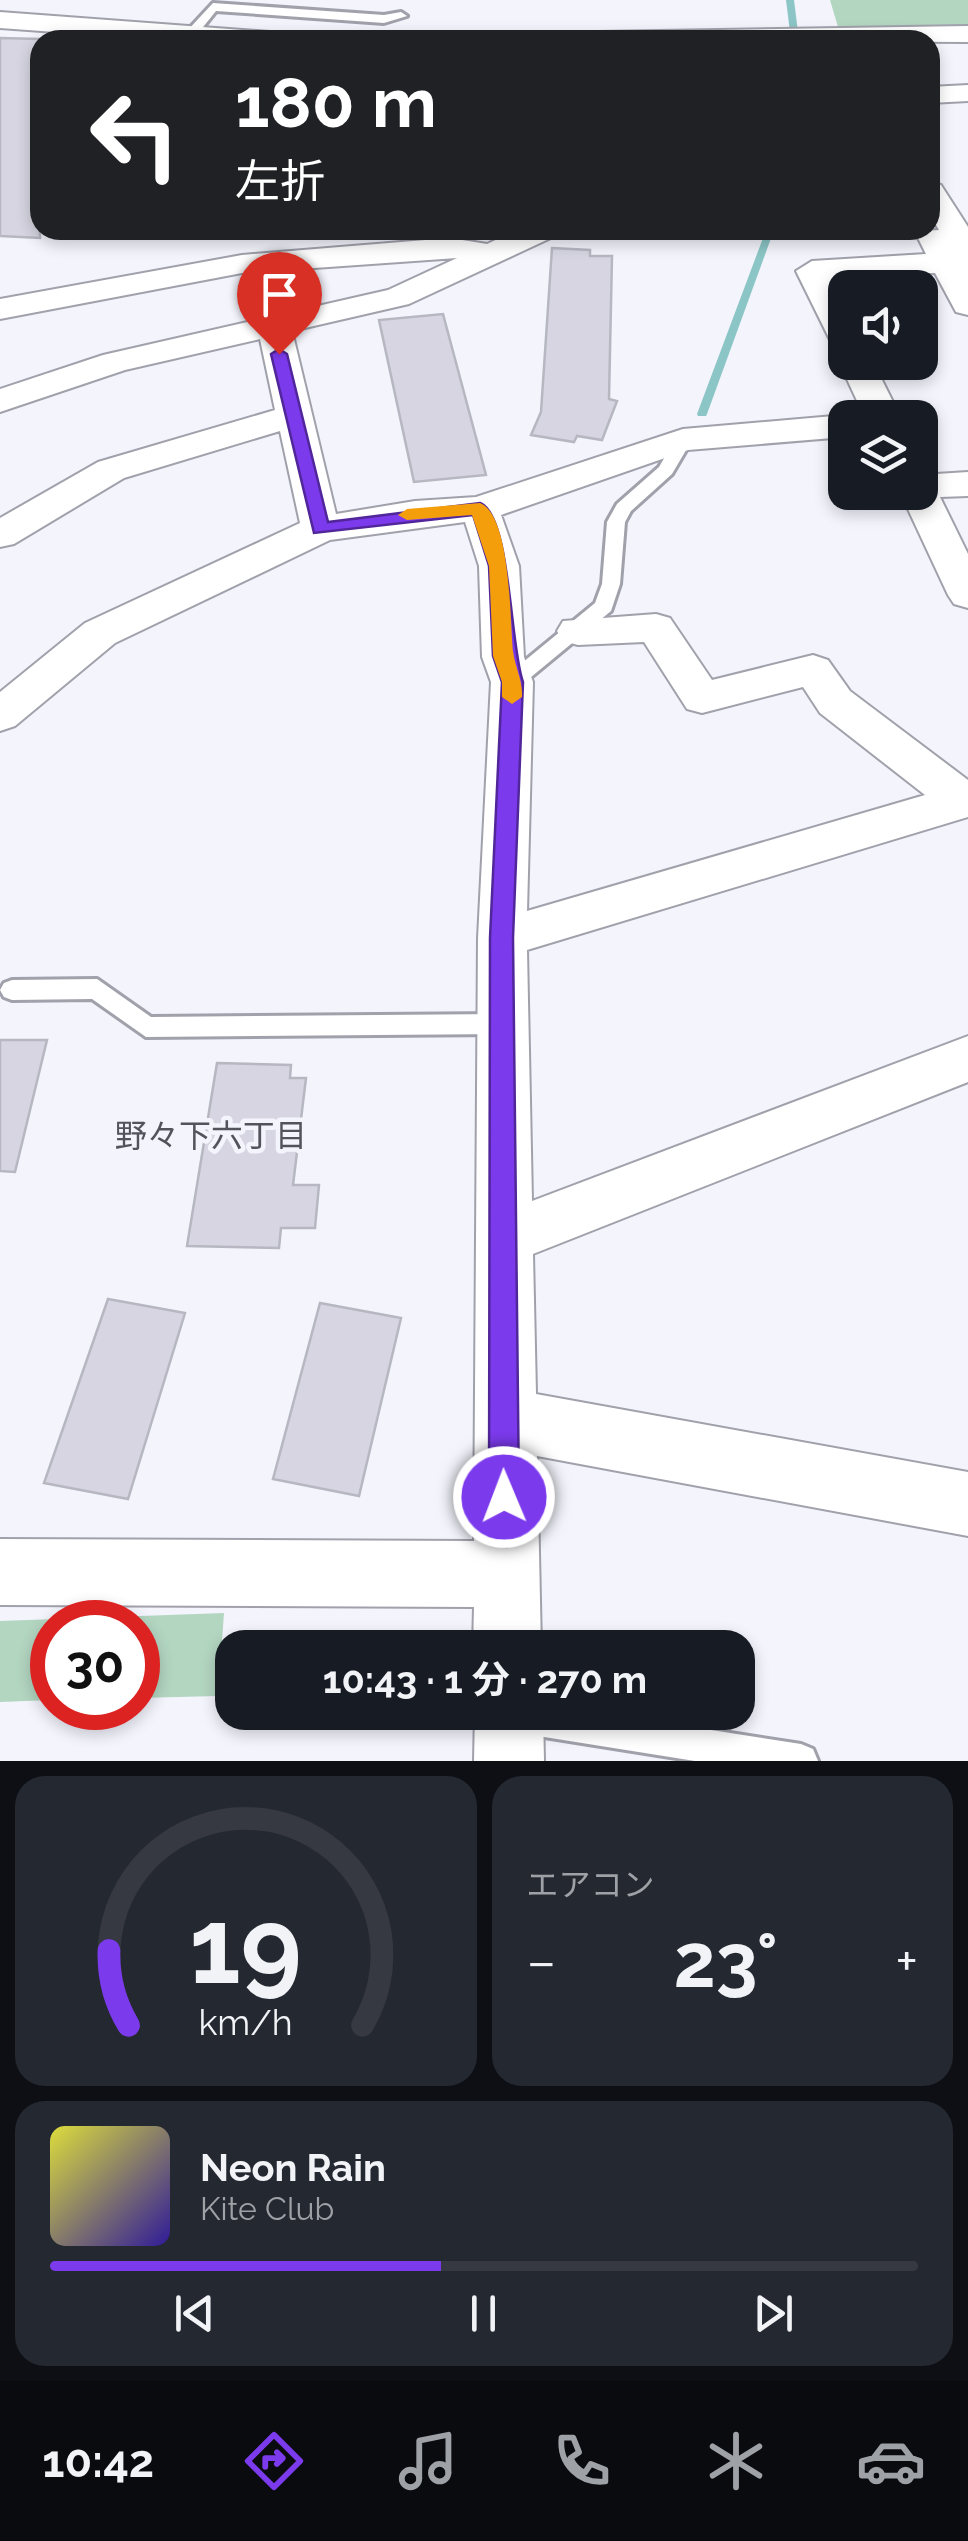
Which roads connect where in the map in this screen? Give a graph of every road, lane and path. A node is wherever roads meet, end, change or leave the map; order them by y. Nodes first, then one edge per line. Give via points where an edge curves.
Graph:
1 (401, 16) dead end
2 (0, 20) edge
3 (121, 30) edge
4 (198, 30) edge
5 (940, 33) edge
6 (968, 34) edge
7 (968, 93) edge
8 (940, 94) edge
9 (940, 212) edge
10 (503, 240) edge
11 (514, 240) edge
12 (940, 240) edge
13 (961, 258) edge
14 (828, 304) edge
15 (968, 305) edge
16 (0, 309) edge
17 (273, 323) junction
18 (0, 401) edge
19 (292, 416) junction
20 (828, 427) edge
21 (684, 440) junction
22 (968, 484) edge
23 (938, 488) edge
24 (480, 508) junction
25 (928, 510) edge
26 (320, 529) junction
27 (0, 535) edge
28 (968, 595) edge
29 (578, 631) junction
30 (512, 682) junction
31 (0, 715) edge
32 (966, 803) edge
33 (502, 938) junction
34 (12, 990) dead end
35 (502, 1024) junction
36 (968, 1059) edge
37 (502, 1239) junction
38 (503, 1419) junction
39 (968, 1504) edge
40 (0, 1572) edge
41 (505, 1574) junction
42 (507, 1630) edge
43 (509, 1730) edge
44 (801, 1761) edge

1 - 4 lane via 213,7
2 - 3 street
5 - 6 street
7 - 8 street
9 - 13 street
10 - 16 street via 242,264 50,294
11 - 17 street via 398,298
12 - 13 street
13 - 14 street via 812,271
13 - 15 street
17 - 18 street via 67,376
17 - 19 street
19 - 26 street
19 - 27 street via 112,470
20 - 21 street
21 - 24 street
21 - 29 lane via 666,470 623,508 604,606
22 - 23 street
24 - 26 street
24 - 30 street via 498,566 503,656
25 - 28 street
26 - 31 street via 100,633
29 - 30 lane
29 - 32 street via 656,628 702,698 813,670 835,702
30 - 33 street
32 - 33 street
33 - 35 street
34 - 35 lane via 97,989 146,1027
35 - 37 street
36 - 37 street
37 - 38 street
38 - 39 street
38 - 41 street
40 - 41 street
41 - 42 street
43 - 44 lane

